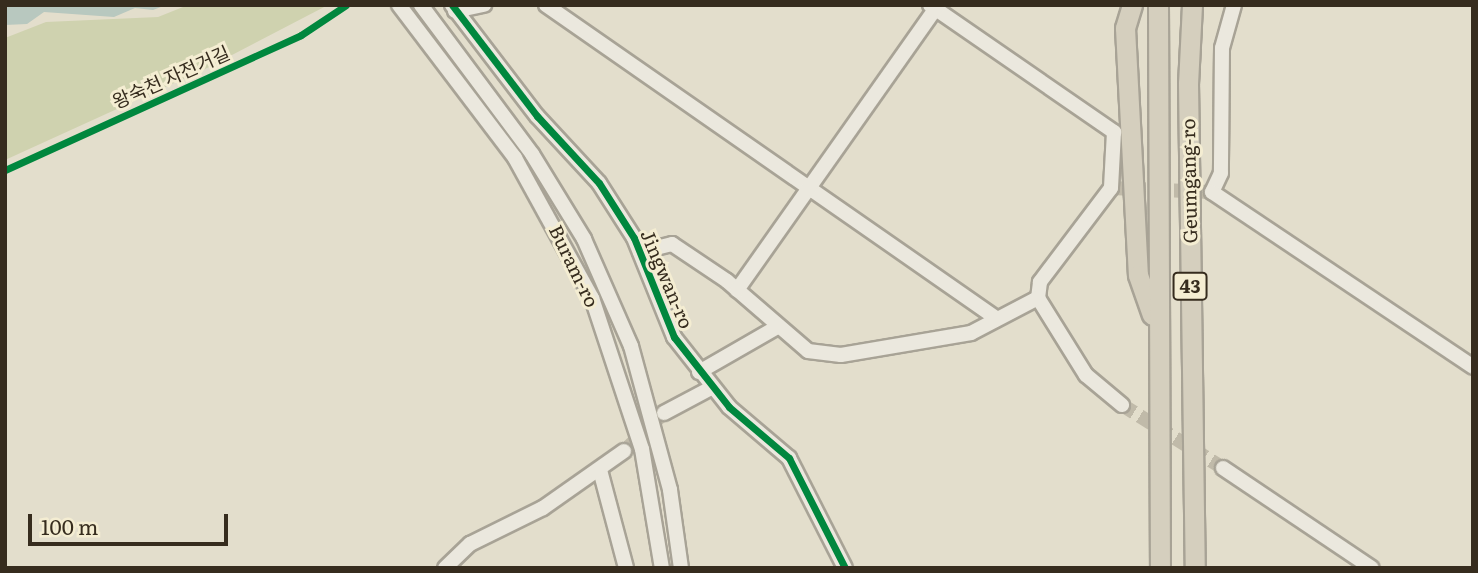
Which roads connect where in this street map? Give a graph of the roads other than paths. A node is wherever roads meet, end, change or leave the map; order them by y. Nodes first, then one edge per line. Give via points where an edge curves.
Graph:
1 (400, 5) edge
2 (421, 5) edge
3 (484, 5) edge
4 (546, 5) edge
5 (1132, 5) edge
6 (1157, 5) edge
7 (1192, 5) edge
8 (1234, 5) edge
9 (934, 6) edge
10 (454, 8) edge
11 (810, 189) junction
12 (640, 252) junction
13 (737, 289) junction
14 (1038, 298) junction
15 (996, 318) junction
16 (779, 326) junction
17 (1158, 332) junction
18 (1473, 367) edge
19 (699, 372) junction
20 (713, 387) junction
21 (1122, 405) tunnel mouth
22 (664, 413) tunnel mouth
23 (624, 451) tunnel mouth
24 (1223, 468) tunnel mouth
25 (600, 470) junction
26 (445, 568) edge
27 (626, 568) edge
28 (662, 568) edge
29 (681, 568) edge
30 (845, 568) edge
31 (1160, 568) edge
32 (1195, 568) edge
33 (1372, 568) edge

1 - 28 street, Buram-ro via 515,158 581,277 617,367 642,449
2 - 29 street, Buram-ro via 532,154 584,239 631,346 670,490
3 - 10 street
4 - 11 street
5 - 17 highway via 1125,28 1138,275
6 - 17 highway, Geumgang-ro / 43
7 - 32 highway, Geumgang-ro / 43 via 1188,83
8 - 18 street via 1222,48 1222,173 1212,192
9 - 11 street
9 - 14 street via 1114,132 1111,188 1040,282
10 - 12 street, Jingwan-ro via 537,116 599,183
11 - 13 street
11 - 15 street
12 - 13 street via 672,244
12 - 19 street, Jingwan-ro via 674,337
13 - 16 street
14 - 15 street
14 - 21 street via 1086,375
15 - 16 street via 971,333 841,355 808,351
16 - 19 street
17 - 31 highway, Geumgang-ro / 43
19 - 20 street, Jingwan-ro
20 - 22 street
20 - 30 street, Jingwan-ro via 789,458
23 - 25 street
24 - 33 street
25 - 26 street via 543,509 470,544
25 - 27 street

